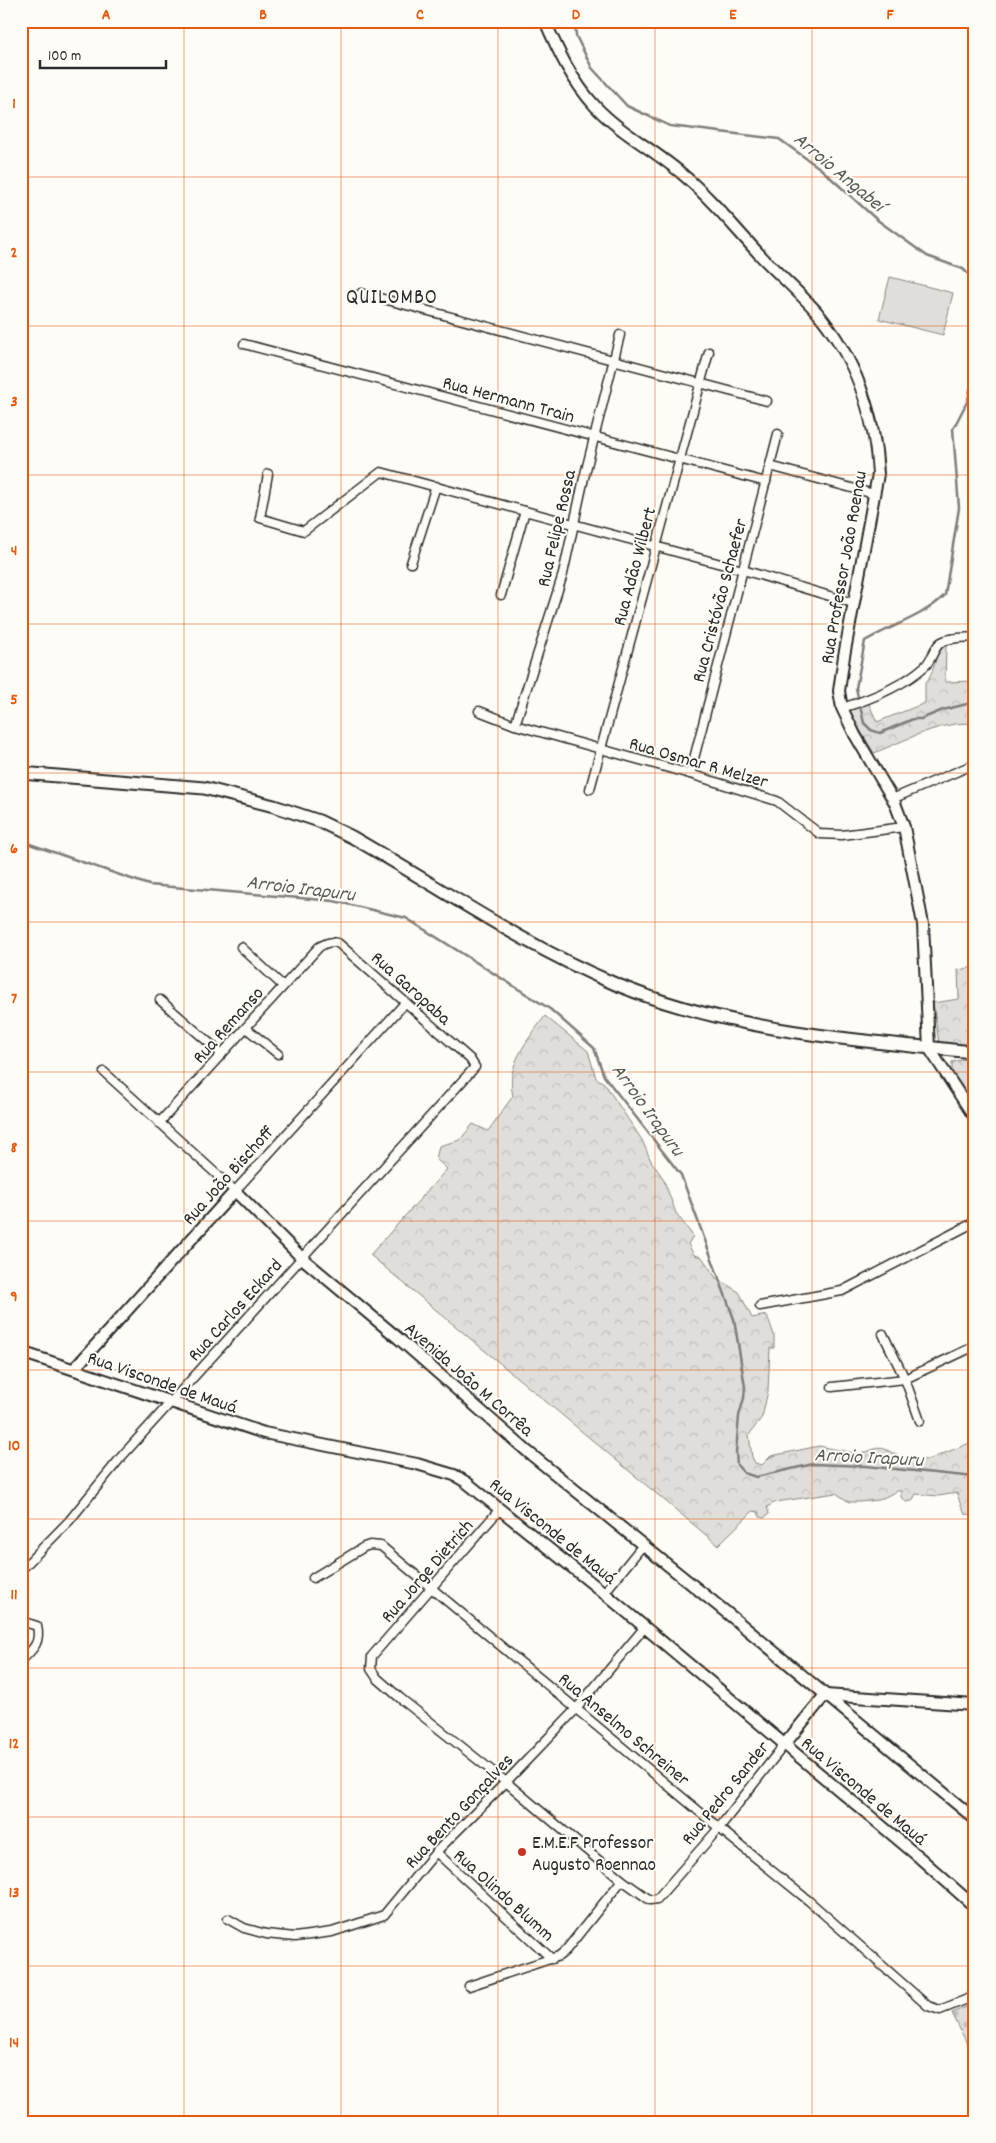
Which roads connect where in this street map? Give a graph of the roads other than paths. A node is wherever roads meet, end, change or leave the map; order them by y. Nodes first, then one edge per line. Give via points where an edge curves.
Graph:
1 (545, 21) edge
2 (361, 293) dead end
3 (620, 335) dead end
4 (244, 344) dead end
5 (708, 352) dead end
6 (613, 361) junction
7 (700, 384) junction
8 (767, 401) dead end
9 (778, 434) dead end
10 (593, 438) junction
11 (679, 459) junction
12 (770, 466) junction
13 (268, 474) dead end
14 (766, 482) junction
15 (436, 486) junction
16 (874, 494) junction
17 (525, 511) junction
18 (574, 524) junction
19 (656, 547) junction
20 (411, 563) dead end
21 (743, 570) junction
22 (501, 595) dead end
23 (853, 603) junction
24 (975, 637) edge
25 (842, 708) junction
26 (479, 711) dead end
27 (516, 725) junction
28 (601, 750) junction
29 (975, 764) edge
30 (21, 773) edge
31 (690, 774) junction
32 (590, 789) dead end
33 (892, 799) junction
34 (904, 827) junction
35 (241, 947) dead end
36 (320, 948) joint
37 (283, 986) junction
38 (160, 1000) dead end
39 (404, 1003) junction
40 (246, 1028) junction
41 (929, 1048) junction
42 (975, 1052) edge
43 (222, 1054) junction
44 (278, 1054) dead end
45 (472, 1071) joint
46 (104, 1072) dead end
47 (975, 1118) edge
48 (159, 1122) junction
49 (235, 1191) junction
50 (975, 1222) edge
51 (302, 1258) junction
52 (760, 1306) dead end
53 (883, 1334) dead end
54 (975, 1346) edge
55 (21, 1352) edge
56 (74, 1369) junction
57 (905, 1379) junction
58 (832, 1387) dead end
59 (171, 1403) junction
60 (920, 1421) dead end
61 (500, 1509) junction
62 (643, 1545) junction
63 (21, 1570) edge
64 (313, 1578) dead end
65 (432, 1589) junction
66 (604, 1592) junction
67 (21, 1621) edge
68 (644, 1628) junction
69 (21, 1661) edge
70 (825, 1696) junction
71 (975, 1705) edge
72 (577, 1708) junction
73 (784, 1745) junction
74 (506, 1782) junction
75 (975, 1819) edge
76 (719, 1828) junction
77 (436, 1852) junction
78 (622, 1880) junction
79 (975, 1907) edge
80 (228, 1919) dead end
81 (552, 1959) junction
82 (469, 1986) dead end
83 (975, 1996) edge

1 - 16 street, Rua Professor João Roenau via 564,61 594,106 700,190 814,310 842,347 855,371 877,447 878,474
2 - 6 street
3 - 6 street, Rua Felipe Rossa
4 - 10 street, Rua Hermann Train
5 - 7 street, Rua Adão Wilbert
6 - 7 street
6 - 10 street, Rua Felipe Rossa
7 - 8 street
7 - 11 street, Rua Adão Wilbert
9 - 12 street, Rua Cristóvão Schaefer
10 - 11 street, Rua Hermann Train
10 - 18 street, Rua Felipe Rossa
11 - 14 street, Rua Hermann Train
11 - 19 street, Rua Adão Wilbert
12 - 14 street, Rua Cristóvão Schaefer
12 - 16 street
13 - 15 street via 260,518 304,531 381,472
14 - 21 street, Rua Cristóvão Schaefer
15 - 17 street
15 - 20 street
16 - 23 street, Rua Professor João Roenau
17 - 18 street
17 - 22 street
18 - 19 street
18 - 27 street, Rua Felipe Rossa via 563,574
19 - 21 street
19 - 28 street, Rua Adão Wilbert
21 - 23 street
21 - 31 street, Rua Cristóvão Schaefer
23 - 25 street, Rua Professor João Roenau via 839,691
24 - 25 street via 940,643 926,665 912,676 864,701
25 - 33 street, Rua Professor João Roenau
26 - 27 street, Rua Osmar R Melzer
27 - 28 street, Rua Osmar R Melzer
28 - 31 street, Rua Osmar R Melzer
28 - 32 street, Rua Adão Wilbert
29 - 33 street
30 - 41 main road via 204,788 274,806 319,821 352,837 556,957 658,1000 768,1027
31 - 34 street, Rua Osmar R Melzer via 776,801 820,834 842,835
33 - 34 street, Rua Professor João Roenau
34 - 41 street, Rua Professor João Roenau via 923,924
35 - 37 street
36 - 37 street, Rua Remanso
36 - 39 street, Rua Garopaba via 326,943 338,943
37 - 40 street, Rua Remanso
38 - 43 street
39 - 45 street, Rua Garopaba via 474,1063
39 - 49 street, Rua João Bischoff
40 - 43 street, Rua Remanso
40 - 44 street
41 - 42 main road
41 - 47 street
43 - 48 street, Rua Remanso
45 - 51 street, Rua Carlos Eckard
46 - 48 street, Avenida João M Corrêa
48 - 49 street, Avenida João M Corrêa
49 - 51 street, Avenida João M Corrêa
49 - 56 street, Rua João Bischoff
50 - 52 street via 842,1292
51 - 59 street, Rua Carlos Eckard
51 - 62 street, Avenida João M Corrêa via 528,1452
53 - 57 street
54 - 57 street
55 - 56 street, Rua Visconde de Mauá
56 - 59 street, Rua Visconde de Mauá
57 - 58 street
57 - 60 street
59 - 61 street, Rua Visconde de Mauá via 264,1433 436,1469 466,1482
59 - 63 street, Rua Carlos Eckard via 69,1521
61 - 65 street, Rua Jorge Dietrich
61 - 66 street, Rua Visconde de Mauá
62 - 66 street
62 - 70 street, Avenida João M Corrêa
64 - 65 street, Rua Anselmo Schreiner via 364,1547 375,1545 388,1551
65 - 72 street, Rua Anselmo Schreiner
65 - 74 street, Rua Jorge Dietrich via 376,1652 370,1662 371,1669 387,1687
66 - 68 street, Rua Visconde de Mauá
67 - 69 street via 37,1626 40,1637
68 - 72 street, Rua Bento Gonçalves
68 - 73 street, Rua Visconde de Mauá
70 - 71 street
70 - 73 street, Rua Pedro Sander
70 - 75 street, Avenida João M Corrêa
72 - 74 street, Rua Bento Gonçalves
72 - 76 street, Rua Anselmo Schreiner
73 - 76 street, Rua Pedro Sander
73 - 79 street, Rua Visconde de Mauá
74 - 77 street, Rua Bento Gonçalves
74 - 78 street
76 - 78 street, Rua Pedro Sander via 658,1899 650,1900
76 - 83 street, Rua Anselmo Schreiner via 809,1901 928,2006 940,2010
77 - 80 street, Rua Bento Gonçalves via 384,1915 354,1926 295,1937 266,1934
77 - 81 street, Rua Olindo Blumm
78 - 81 street via 566,1950
81 - 82 street

